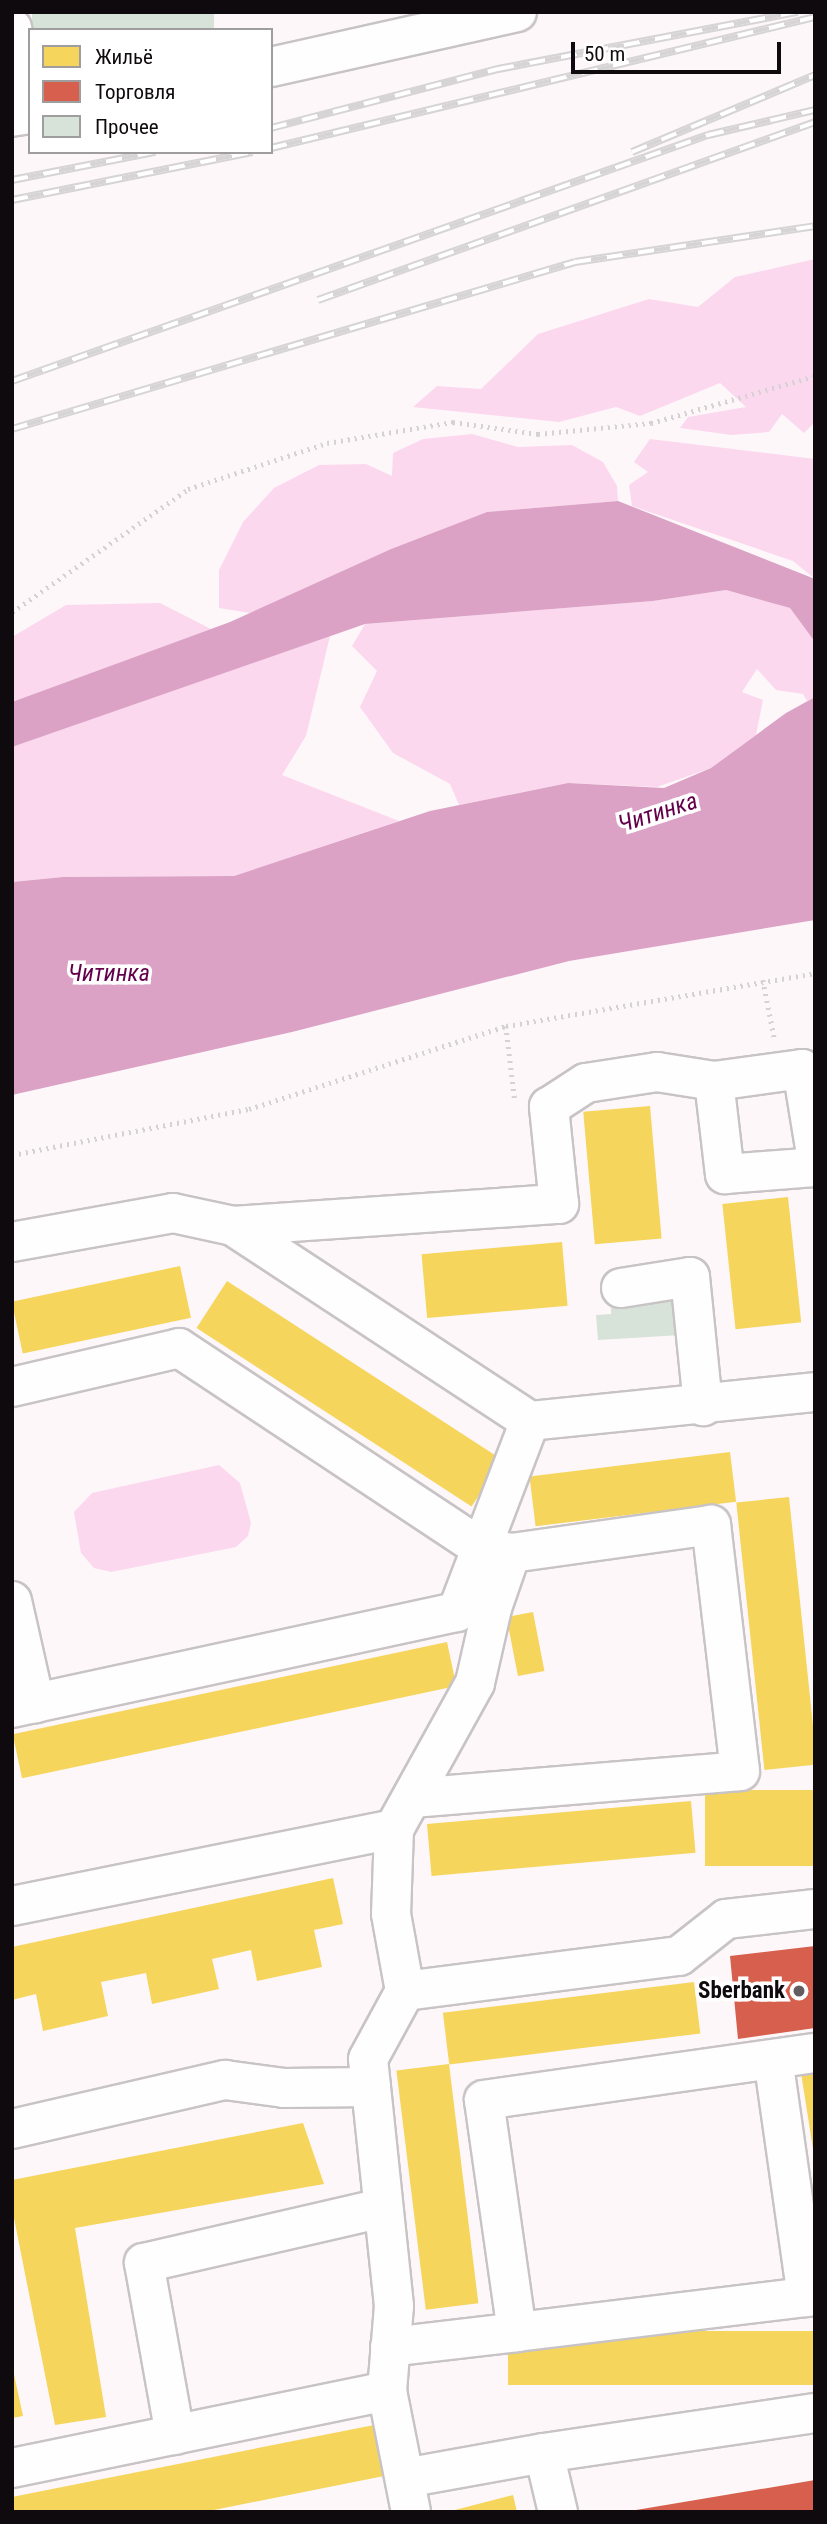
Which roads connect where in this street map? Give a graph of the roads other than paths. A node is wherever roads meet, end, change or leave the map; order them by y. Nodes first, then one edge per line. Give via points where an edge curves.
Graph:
1 (509, 13) edge
2 (12, 28) edge
3 (273, 67) edge
4 (28, 104) edge
5 (714, 1081) junction
6 (815, 1148) edge
7 (815, 1167) edge
8 (233, 1226) junction
9 (12, 1242) edge
10 (621, 1288) dead end
11 (12, 1387) edge
12 (815, 1392) edge
13 (703, 1406) junction
14 (530, 1421) junction
15 (496, 1551) junction
16 (12, 1601) edge
17 (24, 1706) edge
18 (404, 1814) junction
19 (12, 1906) edge
20 (815, 1909) edge
21 (405, 1991) junction
22 (815, 2053) edge
23 (774, 2059) junction
24 (371, 2087) junction
25 (12, 2129) edge
26 (383, 2208) junction
27 (517, 2332) junction
28 (390, 2347) junction
29 (387, 2392) junction
30 (815, 2413) edge
31 (175, 2435) junction
32 (544, 2453) junction
33 (12, 2469) edge
34 (408, 2495) edge
35 (558, 2512) edge

1 - 3 street
2 - 4 street
5 - 6 street via 802,1069
5 - 7 street via 725,1174
5 - 8 street via 657,1072 586,1083 549,1107 559,1204
8 - 9 street via 173,1213
8 - 14 street
10 - 13 street via 690,1277
11 - 15 street via 179,1348
12 - 13 street
13 - 14 street
14 - 15 street
15 - 17 street via 457,1612
15 - 18 street via 492,1608 475,1683
15 - 18 street via 711,1525 740,1771
16 - 17 street
18 - 19 street
18 - 21 street via 391,1914
20 - 21 street via 726,1919 679,1956
21 - 24 street via 368,2059
22 - 23 street
23 - 27 street via 484,2100
23 - 27 street via 807,2297
24 - 25 street via 284,2088 225,2080
24 - 26 street
26 - 28 street via 394,2306
26 - 31 street via 144,2263
27 - 28 street
28 - 29 street
29 - 31 street
29 - 34 street
30 - 32 street
31 - 33 street
32 - 34 street
32 - 35 street

